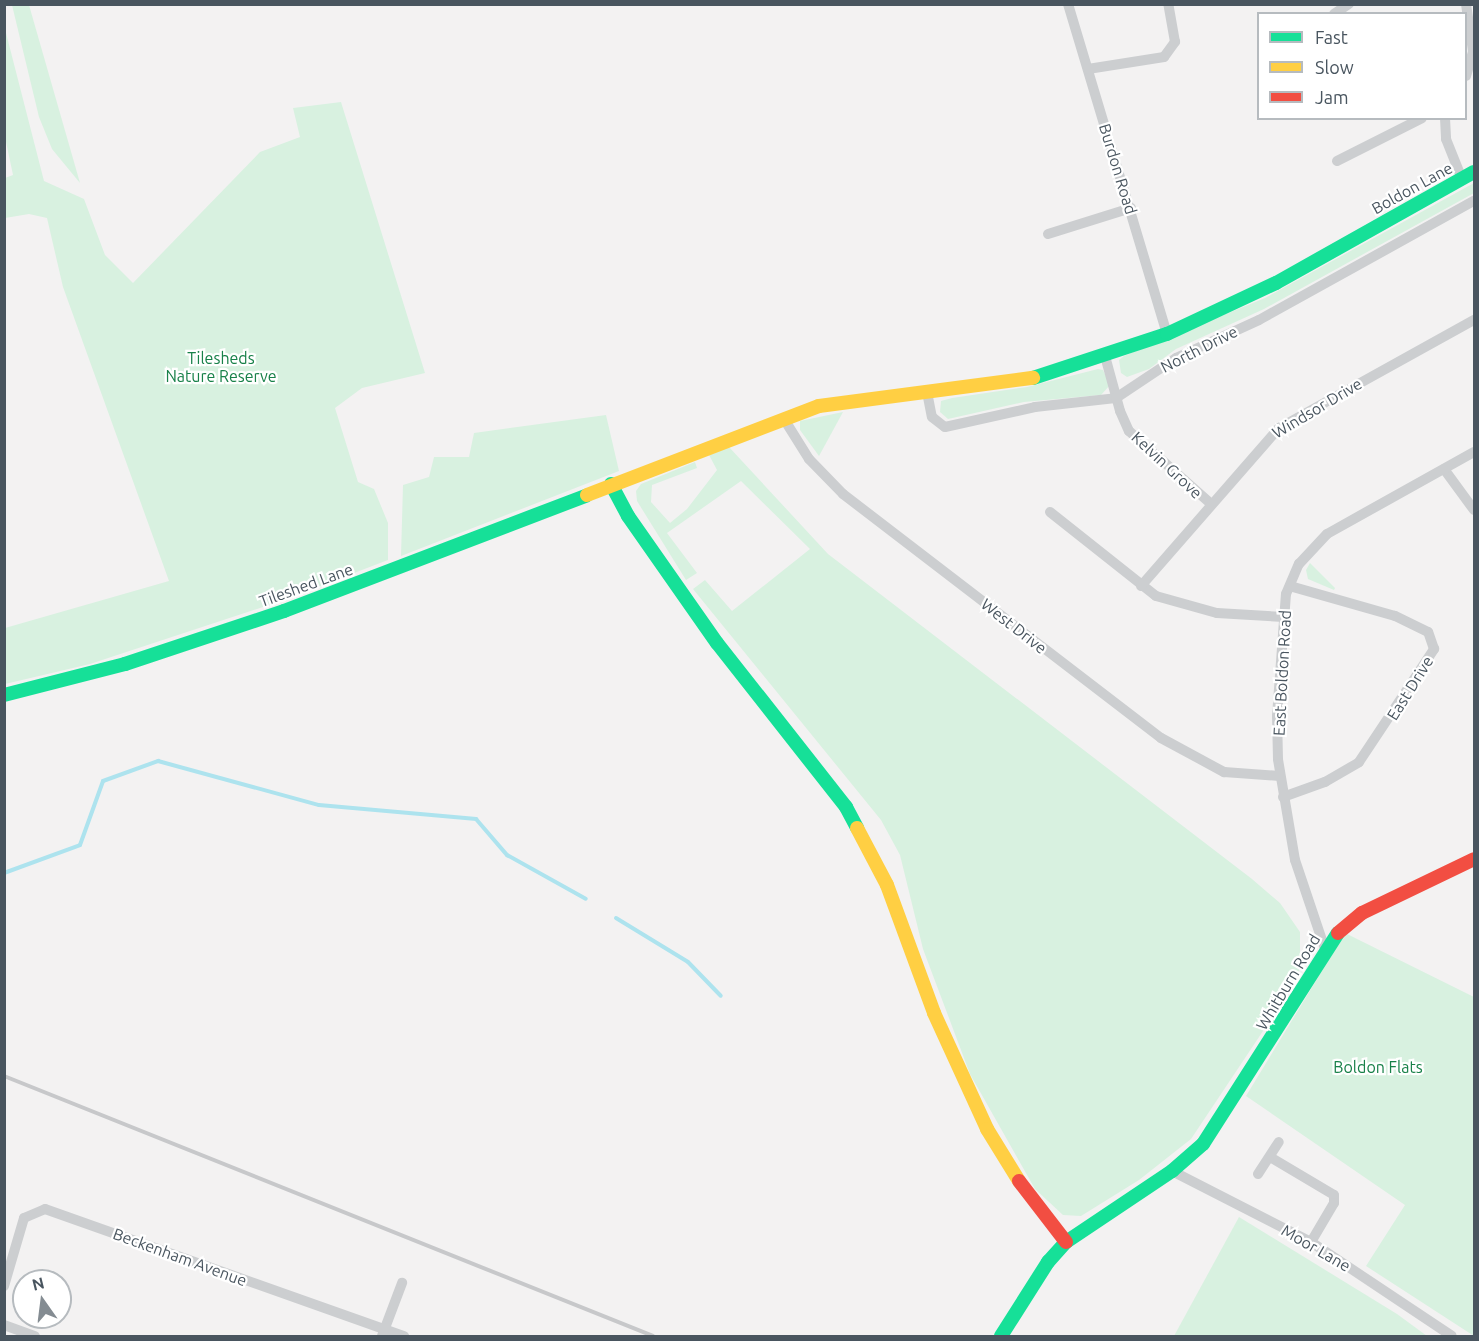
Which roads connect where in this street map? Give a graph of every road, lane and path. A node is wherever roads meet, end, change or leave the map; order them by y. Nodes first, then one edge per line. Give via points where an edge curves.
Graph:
1 (1068, 4) edge
2 (1168, 4) edge
3 (1466, 4) edge
4 (1474, 56) edge
5 (1088, 69) junction
6 (1467, 74) edge
7 (1418, 120) edge
8 (1444, 120) edge
9 (1337, 161) dead end
10 (1468, 175) edge
11 (1474, 201) edge
12 (1131, 208) junction
13 (1047, 234) dead end
14 (1473, 324) edge
15 (1167, 334) junction
16 (1105, 356) junction
17 (927, 392) junction
18 (1116, 398) junction
19 (784, 418) junction
20 (1474, 452) edge
21 (1444, 469) junction
22 (611, 484) junction
23 (1210, 503) junction
24 (1474, 510) edge
25 (1050, 512) dead end
26 (1141, 586) junction
27 (1290, 586) junction
28 (1284, 618) junction
29 (4, 695) edge
30 (1280, 776) junction
31 (1283, 797) junction
32 (1474, 859) edge
33 (1326, 952) junction
34 (1279, 1142) dead end
35 (1270, 1157) junction
36 (1172, 1171) junction
37 (1258, 1174) dead end
38 (1066, 1242) junction
39 (1311, 1242) junction
40 (402, 1283) dead end
41 (4, 1286) edge
42 (4, 1325) edge
43 (383, 1333) edge
44 (35, 1336) edge
45 (404, 1336) edge
46 (1001, 1336) edge
47 (1452, 1336) edge

1 - 5 street, Burdon Road
2 - 5 street via 1176,42 1164,57
3 - 4 street
4 - 6 street
5 - 12 street, Burdon Road
7 - 9 street
8 - 10 street via 1448,145
10 - 15 street, Boldon Lane via 1275,283
11 - 18 street, North Drive via 1259,320 1176,358
12 - 13 street
12 - 15 street, Burdon Road
14 - 23 street, Windsor Drive via 1279,428
15 - 16 street, Boldon Lane
16 - 17 street, Boldon Lane via 1023,381
16 - 18 street, Kelvin Grove
17 - 18 street, North Drive via 932,417 945,427 1035,407
17 - 19 street, Tileshed Lane via 855,399
18 - 23 street, Kelvin Grove via 1140,444
19 - 22 street, Tileshed Lane
19 - 30 street, West Drive via 809,459 843,494 1161,738 1224,772
20 - 21 street, East Boldon Road
21 - 24 street
21 - 27 street, East Boldon Road via 1327,534 1310,549
22 - 29 street, Tileshed Lane via 284,611 125,664
22 - 38 street via 628,516 717,643 846,807 887,885 934,1013 987,1128 1030,1199
23 - 26 street, Windsor Drive
25 - 26 street
26 - 28 street via 1156,596 1197,608
27 - 28 street, East Boldon Road
27 - 31 street, East Drive via 1395,616 1428,632 1434,649 1359,762 1325,782
28 - 30 street, East Boldon Road via 1277,716
30 - 31 street, East Boldon Road
31 - 33 street, East Boldon Road via 1295,860
32 - 33 street, Whitburn Road via 1362,913 1334,937
33 - 36 street, Whitburn Road via 1203,1144
34 - 35 street
35 - 37 street
35 - 39 street via 1334,1195 1334,1203
36 - 38 street, Whitburn Road
36 - 39 street, Moor Lane
38 - 46 street, Whitburn Road via 1048,1262
39 - 47 street, Moor Lane
40 - 43 street
41 - 43 street, Beckenham Avenue via 24,1218 45,1209
42 - 44 street
43 - 45 street, Beckenham Avenue

